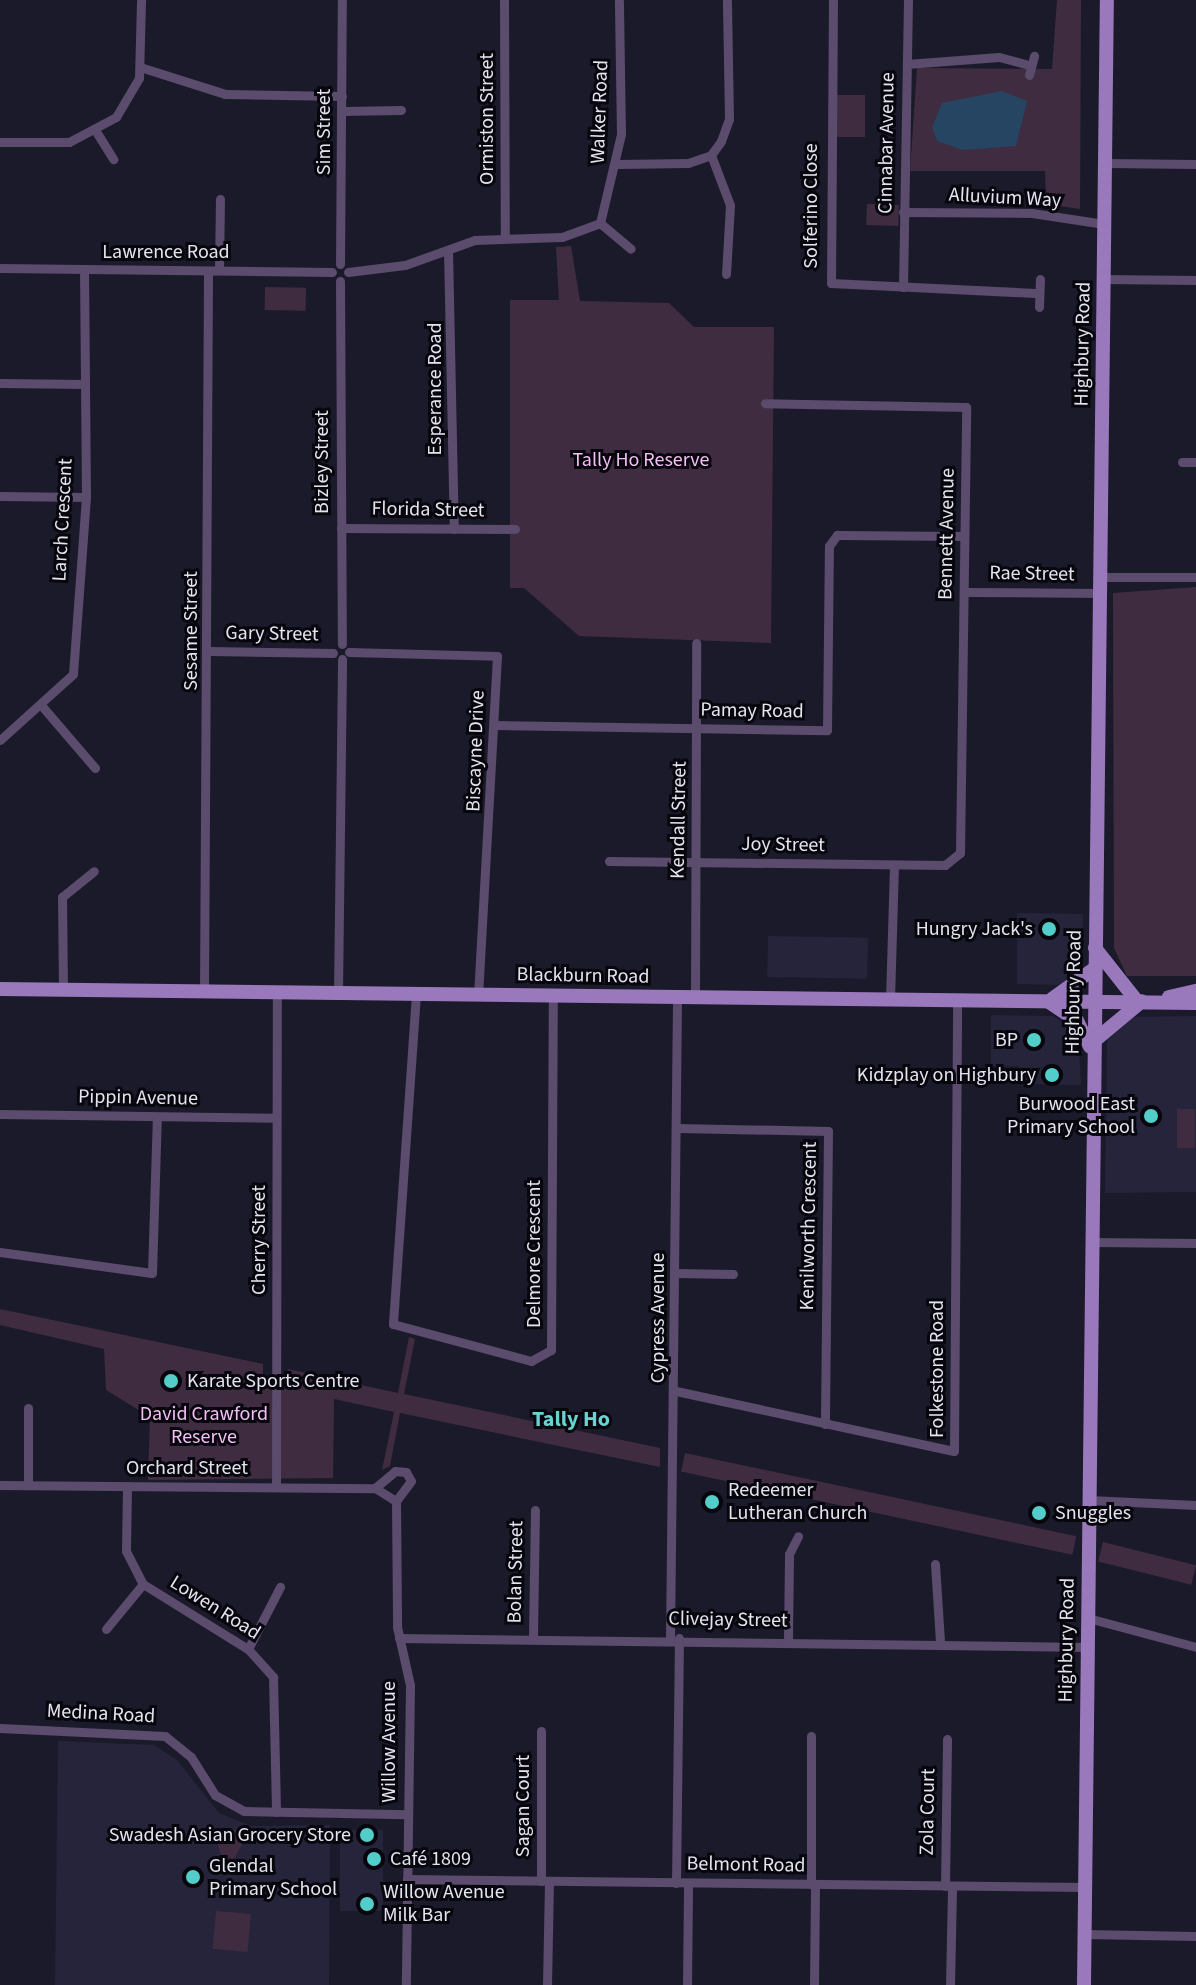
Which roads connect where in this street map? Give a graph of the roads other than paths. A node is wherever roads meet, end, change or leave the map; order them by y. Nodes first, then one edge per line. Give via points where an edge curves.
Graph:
1 (141, 0) edge
2 (342, 0) edge
3 (504, 0) edge
4 (618, 0) edge
5 (727, 0) edge
6 (833, 0) edge
7 (908, 0) edge
8 (1107, 0) edge
9 (1034, 56) dead end
10 (907, 64) junction
11 (1026, 64) junction
12 (140, 67) junction
13 (1029, 75) dead end
14 (342, 96) junction
15 (401, 110) dead end
16 (343, 111) junction
17 (97, 133) junction
18 (0, 142) edge
19 (711, 155) junction
20 (113, 159) dead end
21 (1105, 163) junction
22 (618, 164) junction
23 (1196, 164) edge
24 (220, 199) dead end
25 (903, 212) junction
26 (600, 223) junction
27 (1104, 224) junction
28 (505, 238) junction
29 (631, 249) dead end
30 (448, 250) junction
31 (340, 264) junction
32 (0, 268) edge
33 (84, 270) junction
34 (214, 271) junction
35 (332, 272) junction
36 (348, 272) junction
37 (726, 274) dead end
38 (1040, 279) dead end
39 (1103, 279) junction
40 (1196, 280) edge
41 (340, 281) junction
42 (903, 287) junction
43 (1035, 293) junction
44 (1039, 307) dead end
45 (0, 383) edge
46 (85, 384) junction
47 (765, 403) dead end
48 (1182, 462) dead end
49 (1196, 462) edge
50 (0, 496) edge
51 (86, 497) junction
52 (341, 528) junction
53 (454, 529) junction
54 (515, 529) dead end
55 (964, 536) junction
56 (1100, 577) junction
57 (1196, 577) edge
58 (965, 592) junction
59 (1100, 593) junction
60 (696, 643) dead end
61 (210, 651) junction
62 (342, 652) junction
63 (41, 705) junction
64 (496, 725) junction
65 (697, 729) junction
66 (0, 740) edge
67 (95, 768) dead end
68 (609, 861) dead end
69 (697, 861) junction
70 (955, 862) joint
71 (894, 865) junction
72 (94, 871) dead end
73 (1095, 948) junction
74 (1094, 969) junction
75 (0, 989) edge
76 (63, 990) junction
77 (1196, 991) edge
78 (204, 992) junction
79 (277, 993) junction
80 (338, 993) junction
81 (416, 994) junction
82 (478, 995) junction
83 (553, 996) junction
84 (695, 997) junction
85 (677, 998) junction
86 (1165, 999) junction
87 (890, 1000) junction
88 (1142, 1000) junction
89 (957, 1001) junction
90 (1095, 1001) junction
91 (1043, 1002) junction
92 (1196, 1003) edge
93 (1093, 1048) junction
94 (0, 1114) edge
95 (157, 1117) junction
96 (276, 1118) junction
97 (677, 1128) junction
98 (1092, 1242) junction
99 (1196, 1243) edge
100 (0, 1252) edge
101 (676, 1273) junction
102 (733, 1274) dead end
103 (676, 1391) junction
104 (28, 1408) dead end
105 (825, 1424) junction
106 (28, 1484) junction
107 (0, 1485) edge
108 (127, 1486) junction
109 (276, 1486) junction
110 (375, 1488) junction
111 (1089, 1500) junction
112 (396, 1501) junction
113 (1196, 1505) edge
114 (535, 1510) dead end
115 (798, 1536) dead end
116 (935, 1564) dead end
117 (143, 1584) junction
118 (280, 1587) dead end
119 (1088, 1618) junction
120 (106, 1629) dead end
121 (533, 1636) junction
122 (399, 1638) junction
123 (675, 1638) junction
124 (788, 1639) junction
125 (940, 1642) junction
126 (1087, 1642) junction
127 (1196, 1647) edge
128 (248, 1649) junction
129 (0, 1728) edge
130 (541, 1731) dead end
131 (811, 1736) dead end
132 (947, 1739) dead end
133 (276, 1812) junction
134 (407, 1814) junction
135 (407, 1879) junction
136 (545, 1881) junction
137 (676, 1883) junction
138 (688, 1883) junction
139 (813, 1884) junction
140 (948, 1886) junction
141 (1085, 1887) junction
142 (1084, 1934) junction
143 (1196, 1936) edge
144 (406, 1985) edge
145 (547, 1985) edge
146 (687, 1985) edge
147 (814, 1985) edge
148 (950, 1985) edge
149 (1084, 1985) edge

1 - 12 street
2 - 14 street, Sim Street
3 - 28 street, Ormiston Street
4 - 22 street, Walker Road
5 - 19 street via 729,119
6 - 42 street, Solferino Close via 828,278 836,286
7 - 10 street, Cinnabar Avenue
8 - 21 main road, Highbury Road
9 - 11 street
10 - 11 street via 999,57
10 - 25 street, Cinnabar Avenue
11 - 13 street
12 - 14 street via 225,94
12 - 17 street via 124,109
14 - 16 street, Sim Street
15 - 16 street
16 - 31 street, Sim Street
17 - 18 street via 58,143
17 - 20 street
19 - 22 street
19 - 37 street via 730,205
21 - 23 street
21 - 27 main road, Highbury Road
22 - 26 street, Walker Road
24 - 34 street, Sesame Street
25 - 27 street, Alluvium Way via 1032,213
25 - 42 street, Cinnabar Avenue
26 - 28 street via 562,237
26 - 29 street
27 - 39 main road, Highbury Road
28 - 30 street
30 - 36 street via 405,265
30 - 53 street, Esperance Road
31 - 35 street
31 - 36 street
32 - 33 street, Lawrence Road
33 - 34 street, Lawrence Road
33 - 46 street, Larch Crescent
34 - 35 street, Lawrence Road
34 - 61 street, Sesame Street
35 - 41 street
36 - 41 street
38 - 43 street
39 - 40 street
39 - 56 main road, Highbury Road
41 - 52 street, Bizley Street
42 - 43 street, Solferino Close
43 - 44 street
45 - 46 street
46 - 51 street, Larch Crescent
47 - 55 street, Bennett Avenue via 966,407
48 - 49 street
50 - 51 street
51 - 63 street, Larch Crescent via 73,674
52 - 53 street, Florida Street
52 - 62 street, Bizley Street
53 - 54 street, Florida Street
55 - 58 street, Bennett Avenue
55 - 65 street, Pamay Road via 837,535 829,546 827,730
56 - 57 street
56 - 59 main road, Highbury Road
58 - 59 street, Rae Street
58 - 70 street, Bennett Avenue
59 - 73 main road, Highbury Road
60 - 65 street, Kendall Street
61 - 62 street, Gary Street
61 - 78 street, Sesame Street
62 - 64 street, Biscayne Drive via 497,656
62 - 80 street, Bizley Street
63 - 66 street, Larch Crescent
63 - 67 street
64 - 65 street, Pamay Road
64 - 82 street, Biscayne Drive
65 - 69 street, Kendall Street
68 - 69 street, Joy Street
69 - 71 street, Joy Street
69 - 84 street, Kendall Street
70 - 71 street, Joy Street
71 - 87 street
72 - 76 street via 62,897
73 - 74 main road, Highbury Road
73 - 88 main road via 1122,991
74 - 90 main road, Highbury Road
74 - 91 main road via 1069,992
75 - 76 main road, Blackburn Road
76 - 78 main road, Blackburn Road
77 - 86 main road, Blackburn Road
78 - 79 main road, Blackburn Road
79 - 80 main road, Blackburn Road
79 - 96 street, Cherry Street
80 - 81 main road, Blackburn Road
81 - 82 main road, Blackburn Road
81 - 83 street, Delmore Crescent via 393,1324 531,1361 551,1350
82 - 83 main road, Blackburn Road
83 - 85 main road, Blackburn Road
84 - 85 main road, Blackburn Road
84 - 87 main road, Blackburn Road
85 - 97 street, Cypress Avenue
86 - 88 main road, Blackburn Road
86 - 92 main road, Blackburn Road
87 - 89 main road, Blackburn Road
88 - 90 main road, Blackburn Road
88 - 93 main road
89 - 91 main road, Blackburn Road
89 - 105 street, Folkestone Road via 954,1451
90 - 91 main road, Blackburn Road
90 - 93 main road, Highbury Road
91 - 93 main road via 1077,1021
93 - 98 main road, Highbury Road
94 - 95 street, Pippin Avenue
95 - 96 street, Pippin Avenue
95 - 100 street via 152,1273
96 - 109 street, Cherry Street
97 - 101 street, Cypress Avenue
97 - 105 street, Kenilworth Crescent via 828,1131
98 - 99 street
98 - 111 main road, Highbury Road
101 - 102 street
101 - 103 street, Cypress Avenue
103 - 105 street, Folkestone Road
103 - 123 street, Cypress Avenue
104 - 106 street
106 - 107 street, Orchard Street
106 - 108 street, Orchard Street
108 - 109 street, Orchard Street
108 - 117 street, Lowen Road via 126,1551
109 - 110 street, Orchard Street
110 - 112 street
110 - 112 street, Orchard Street via 395,1471 406,1472 411,1481
111 - 113 street
111 - 119 main road, Highbury Road
112 - 122 street, Willow Avenue
114 - 121 street, Bolan Street
115 - 124 street via 789,1554
116 - 125 street
117 - 120 street
117 - 128 street, Lowen Road
118 - 128 street
119 - 126 main road, Highbury Road
119 - 127 street
121 - 122 street, Clivejay Street
121 - 123 street, Clivejay Street
122 - 134 street, Willow Avenue via 410,1685
123 - 124 street, Clivejay Street
123 - 137 street, Cypress Avenue
124 - 125 street, Clivejay Street
125 - 126 street, Clivejay Street
126 - 141 main road, Highbury Road
128 - 133 street, Lowen Road via 268,1665 277,1693
129 - 133 street, Medina Road via 156,1733 191,1757 223,1802
130 - 136 street, Sagan Court
131 - 139 street
132 - 140 street, Zola Court
133 - 134 street, Medina Road
134 - 135 street, Willow Avenue
135 - 136 street, Belmont Road
135 - 144 street, Willow Avenue
136 - 137 street, Belmont Road
136 - 145 street, Sagan Court
137 - 138 street, Belmont Road
138 - 139 street, Belmont Road
138 - 146 street
139 - 140 street, Belmont Road
139 - 147 street
140 - 141 street, Belmont Road
140 - 148 street, Zola Court
141 - 142 main road, Highbury Road
142 - 143 street
142 - 149 main road, Highbury Road

